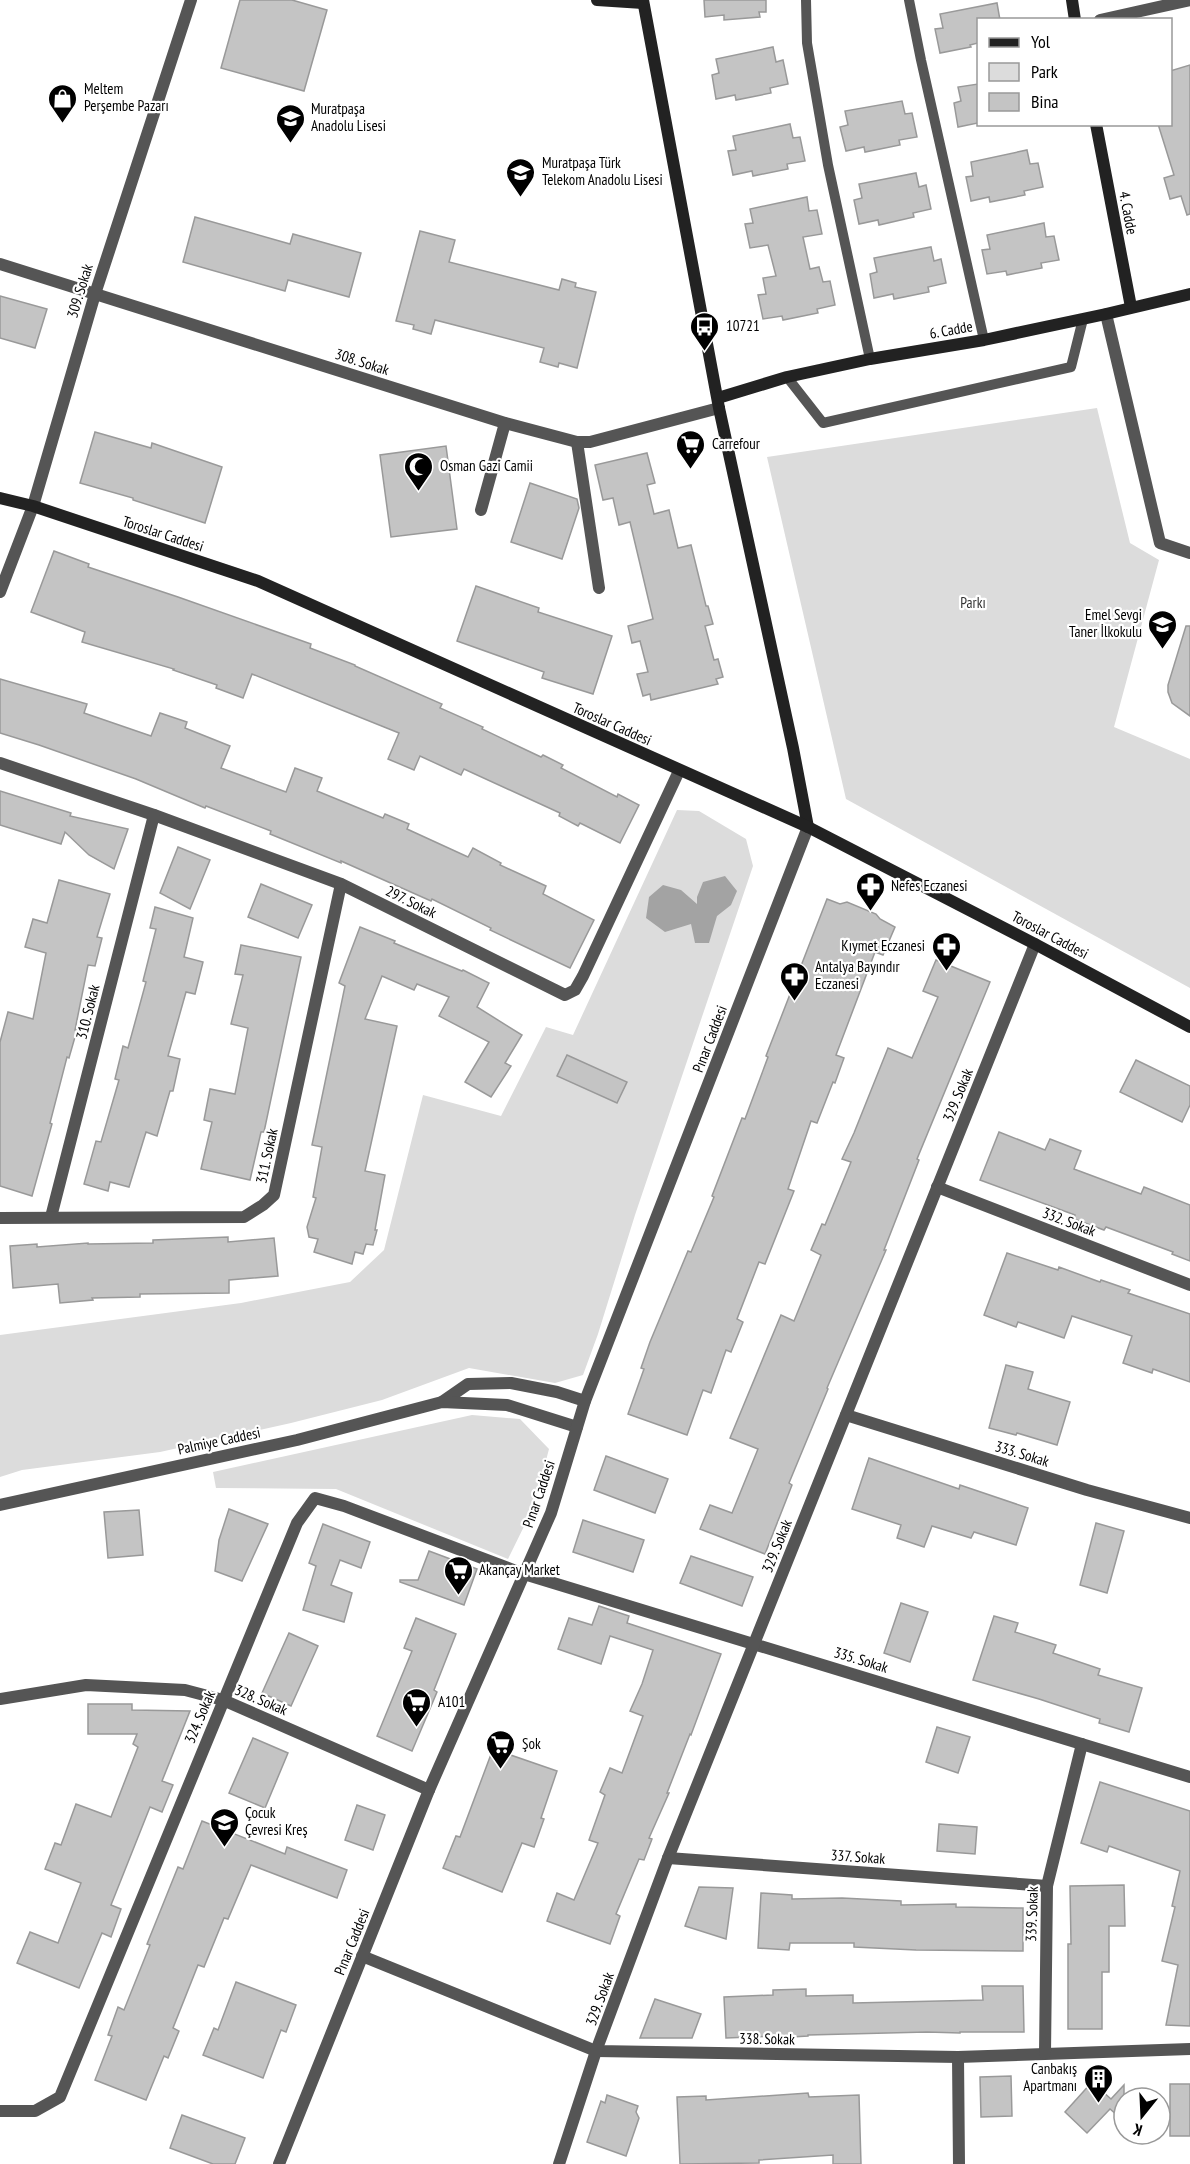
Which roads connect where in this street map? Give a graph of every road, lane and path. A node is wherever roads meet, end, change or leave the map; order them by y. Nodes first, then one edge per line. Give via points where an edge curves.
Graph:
1 (190, 0) edge
2 (597, 0) edge
3 (806, 0) edge
4 (909, 0) edge
5 (1072, 0) edge
6 (1190, 0) edge
7 (643, 2) edge
8 (1076, 18) edge
9 (1109, 18) edge
10 (1096, 126) edge
11 (0, 264) edge
12 (95, 294) junction
13 (1190, 294) edge
14 (1131, 307) junction
15 (1106, 314) junction
16 (1083, 319) junction
17 (984, 340) junction
18 (870, 359) junction
19 (788, 377) junction
20 (718, 403) junction
21 (505, 423) junction
22 (577, 442) junction
23 (0, 498) edge
24 (33, 506) junction
25 (481, 510) dead end
26 (1190, 553) edge
27 (598, 588) dead end
28 (0, 592) edge
29 (0, 762) edge
30 (679, 771) junction
31 (154, 815) junction
32 (808, 827) junction
33 (340, 884) junction
34 (1035, 944) junction
35 (1190, 1027) edge
36 (937, 1187) junction
37 (51, 1217) junction
38 (0, 1218) edge
39 (1190, 1286) edge
40 (585, 1401) junction
41 (442, 1402) junction
42 (846, 1415) junction
43 (577, 1427) junction
44 (0, 1505) edge
45 (1190, 1518) edge
46 (524, 1574) junction
47 (754, 1643) junction
48 (0, 1699) edge
49 (223, 1700) junction
50 (1082, 1744) junction
51 (1190, 1777) edge
52 (429, 1790) junction
53 (668, 1858) junction
54 (1047, 1886) junction
55 (362, 1956) junction
56 (1190, 2049) edge
57 (596, 2051) junction
58 (1045, 2053) junction
59 (958, 2057) junction
60 (0, 2111) edge
61 (279, 2164) edge
62 (559, 2164) edge
63 (959, 2164) edge

1 - 12 street, 309. Sokak
2 - 7 main road
3 - 18 lane via 807,43 826,154
4 - 17 lane
5 - 8 main road
6 - 9 street
7 - 20 main road
10 - 14 main road, 4. Cadde
11 - 12 street, 308. Sokak
12 - 21 street, 308. Sokak
12 - 24 street, 309. Sokak
13 - 14 main road, 6. Cadde
14 - 15 main road, 6. Cadde
15 - 16 main road, 6. Cadde
15 - 26 street via 1160,543
16 - 17 main road, 6. Cadde
16 - 19 lane via 1071,367 823,423
17 - 18 main road, 6. Cadde
18 - 19 main road, 6. Cadde
19 - 20 main road, 6. Cadde
20 - 22 street, 308. Sokak via 590,442
20 - 32 main road
21 - 22 street, 308. Sokak
21 - 25 street
22 - 27 street
23 - 24 main road, Toroslar Caddesi
24 - 28 street, 309. Sokak
24 - 30 main road, Toroslar Caddesi via 258,581
29 - 31 street, 297. Sokak
30 - 32 main road, Toroslar Caddesi
30 - 33 street, 297. Sokak via 583,976 575,990 565,995
31 - 33 street, 297. Sokak
31 - 37 street, 310. Sokak
32 - 34 main road, Toroslar Caddesi
32 - 40 street, Pınar Caddesi
33 - 37 street, 311. Sokak via 274,1195 244,1217
34 - 35 main road, Toroslar Caddesi
34 - 36 street, 329. Sokak
36 - 39 street, 332. Sokak
36 - 42 street, 329. Sokak
37 - 38 street, 311. Sokak
40 - 41 street, Palmiye Caddesi via 511,1383 468,1384
40 - 43 street, Pınar Caddesi
41 - 43 street, Palmiye Caddesi via 507,1405
41 - 44 street, Palmiye Caddesi via 297,1440
42 - 45 street, 333. Sokak
42 - 47 street, 329. Sokak
43 - 46 street, Pınar Caddesi via 551,1513
46 - 47 street, 335. Sokak
46 - 49 street, 324. Sokak via 315,1498 297,1523
46 - 52 street, Pınar Caddesi
47 - 50 street, 335. Sokak
47 - 53 street, 329. Sokak
48 - 49 street, 328. Sokak via 86,1685 185,1690
49 - 52 street, 328. Sokak
49 - 60 street, 324. Sokak via 60,2097 35,2110
50 - 51 street, 335. Sokak
50 - 54 street, 339. Sokak
52 - 55 street, Pınar Caddesi
53 - 54 street, 337. Sokak
53 - 57 street, 329. Sokak
54 - 58 street, 339. Sokak
55 - 57 street, 338. Sokak
55 - 61 street, Pınar Caddesi
56 - 58 street, 338. Sokak
57 - 59 street, 338. Sokak
57 - 62 street, 329. Sokak
58 - 59 street, 338. Sokak
59 - 63 street

